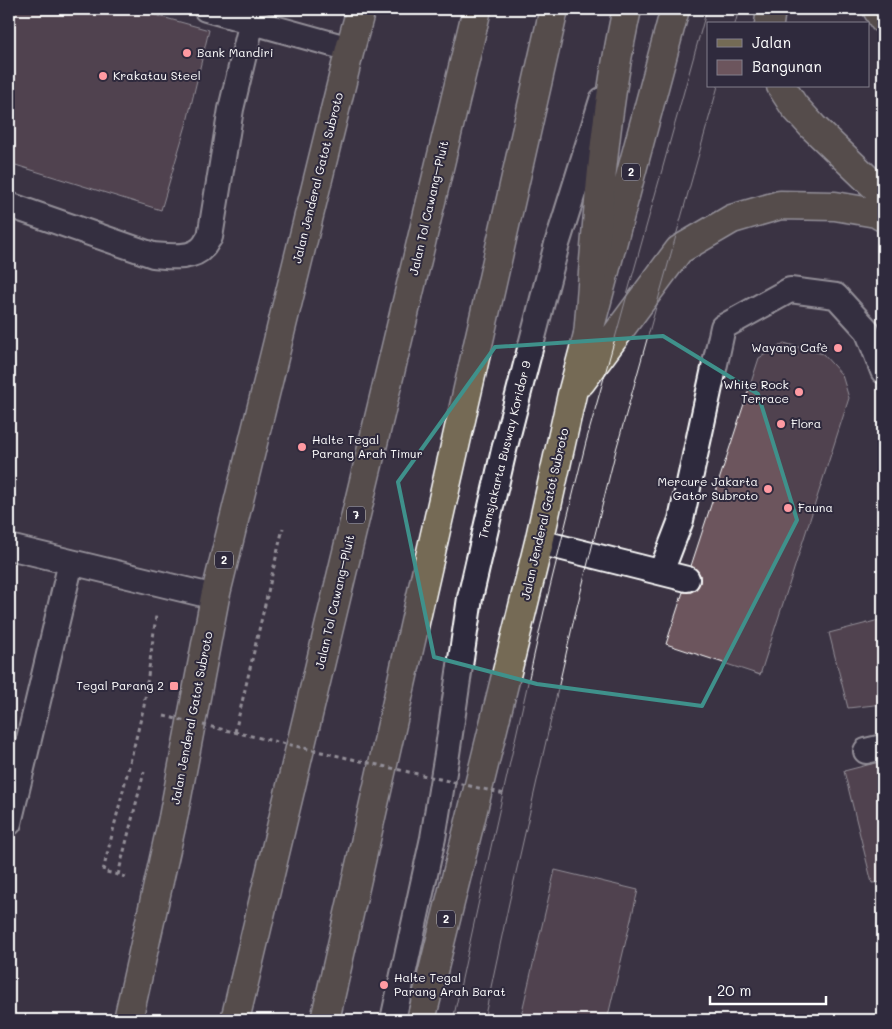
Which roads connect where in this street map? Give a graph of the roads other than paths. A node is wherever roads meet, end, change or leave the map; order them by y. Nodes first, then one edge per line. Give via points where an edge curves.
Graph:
1 (206, 9) edge
2 (361, 9) edge
3 (477, 9) edge
4 (554, 9) edge
5 (627, 9) edge
6 (634, 9) edge
7 (675, 9) edge
8 (771, 9) edge
9 (877, 9) edge
10 (883, 19) edge
11 (252, 21) junction
12 (769, 22) edge
13 (350, 49) junction
14 (618, 51) junction
15 (782, 88) edge
16 (883, 194) edge
17 (9, 205) edge
18 (883, 217) edge
19 (588, 336) junction
20 (883, 372) edge
21 (572, 394) junction
22 (539, 542) junction
23 (9, 547) edge
24 (71, 562) junction
25 (661, 572) junction
26 (687, 578) dead end
27 (215, 597) junction
28 (471, 819) junction
29 (9, 823) edge
30 (419, 901) junction
31 (128, 1020) edge
32 (235, 1020) edge
33 (325, 1020) edge
34 (393, 1020) edge
35 (421, 1020) edge

1 - 11 lane
2 - 13 main road, Jalan Jenderal Gatot Subroto / 2
3 - 32 main road, Jalan Tol Cawang–Pluit / 7
4 - 33 main road
5 - 14 main road
6 - 14 lane, Transjakarta Busway Koridor 9
7 - 19 main road, Jalan Jenderal Gatot Subroto / 2
8 - 12 main road
9 - 10 main road
11 - 13 lane
11 - 17 lane via 231,109 210,237 202,248 192,254 153,255
13 - 27 main road, Jalan Jenderal Gatot Subroto / 2
14 - 19 main road via 601,174
14 - 30 lane, Transjakarta Busway Koridor 9 via 556,244 504,450 470,598 447,754
15 - 16 main road via 794,106
18 - 21 main road via 834,206 780,205 732,219 679,250
19 - 21 main road, Jalan Jenderal Gatot Subroto / 2
20 - 25 lane via 867,330 836,296 790,290 722,327 681,520
21 - 22 main road, Jalan Jenderal Gatot Subroto / 2
22 - 25 lane
22 - 28 main road, Jalan Jenderal Gatot Subroto / 2
23 - 24 lane
24 - 27 lane
24 - 29 lane
25 - 26 lane
27 - 31 main road, Jalan Jenderal Gatot Subroto / 2 via 173,818
28 - 30 lane, Transjakarta Busway Koridor 9
28 - 35 main road, Jalan Jenderal Gatot Subroto / 2
30 - 34 lane, Transjakarta Busway Koridor 9

